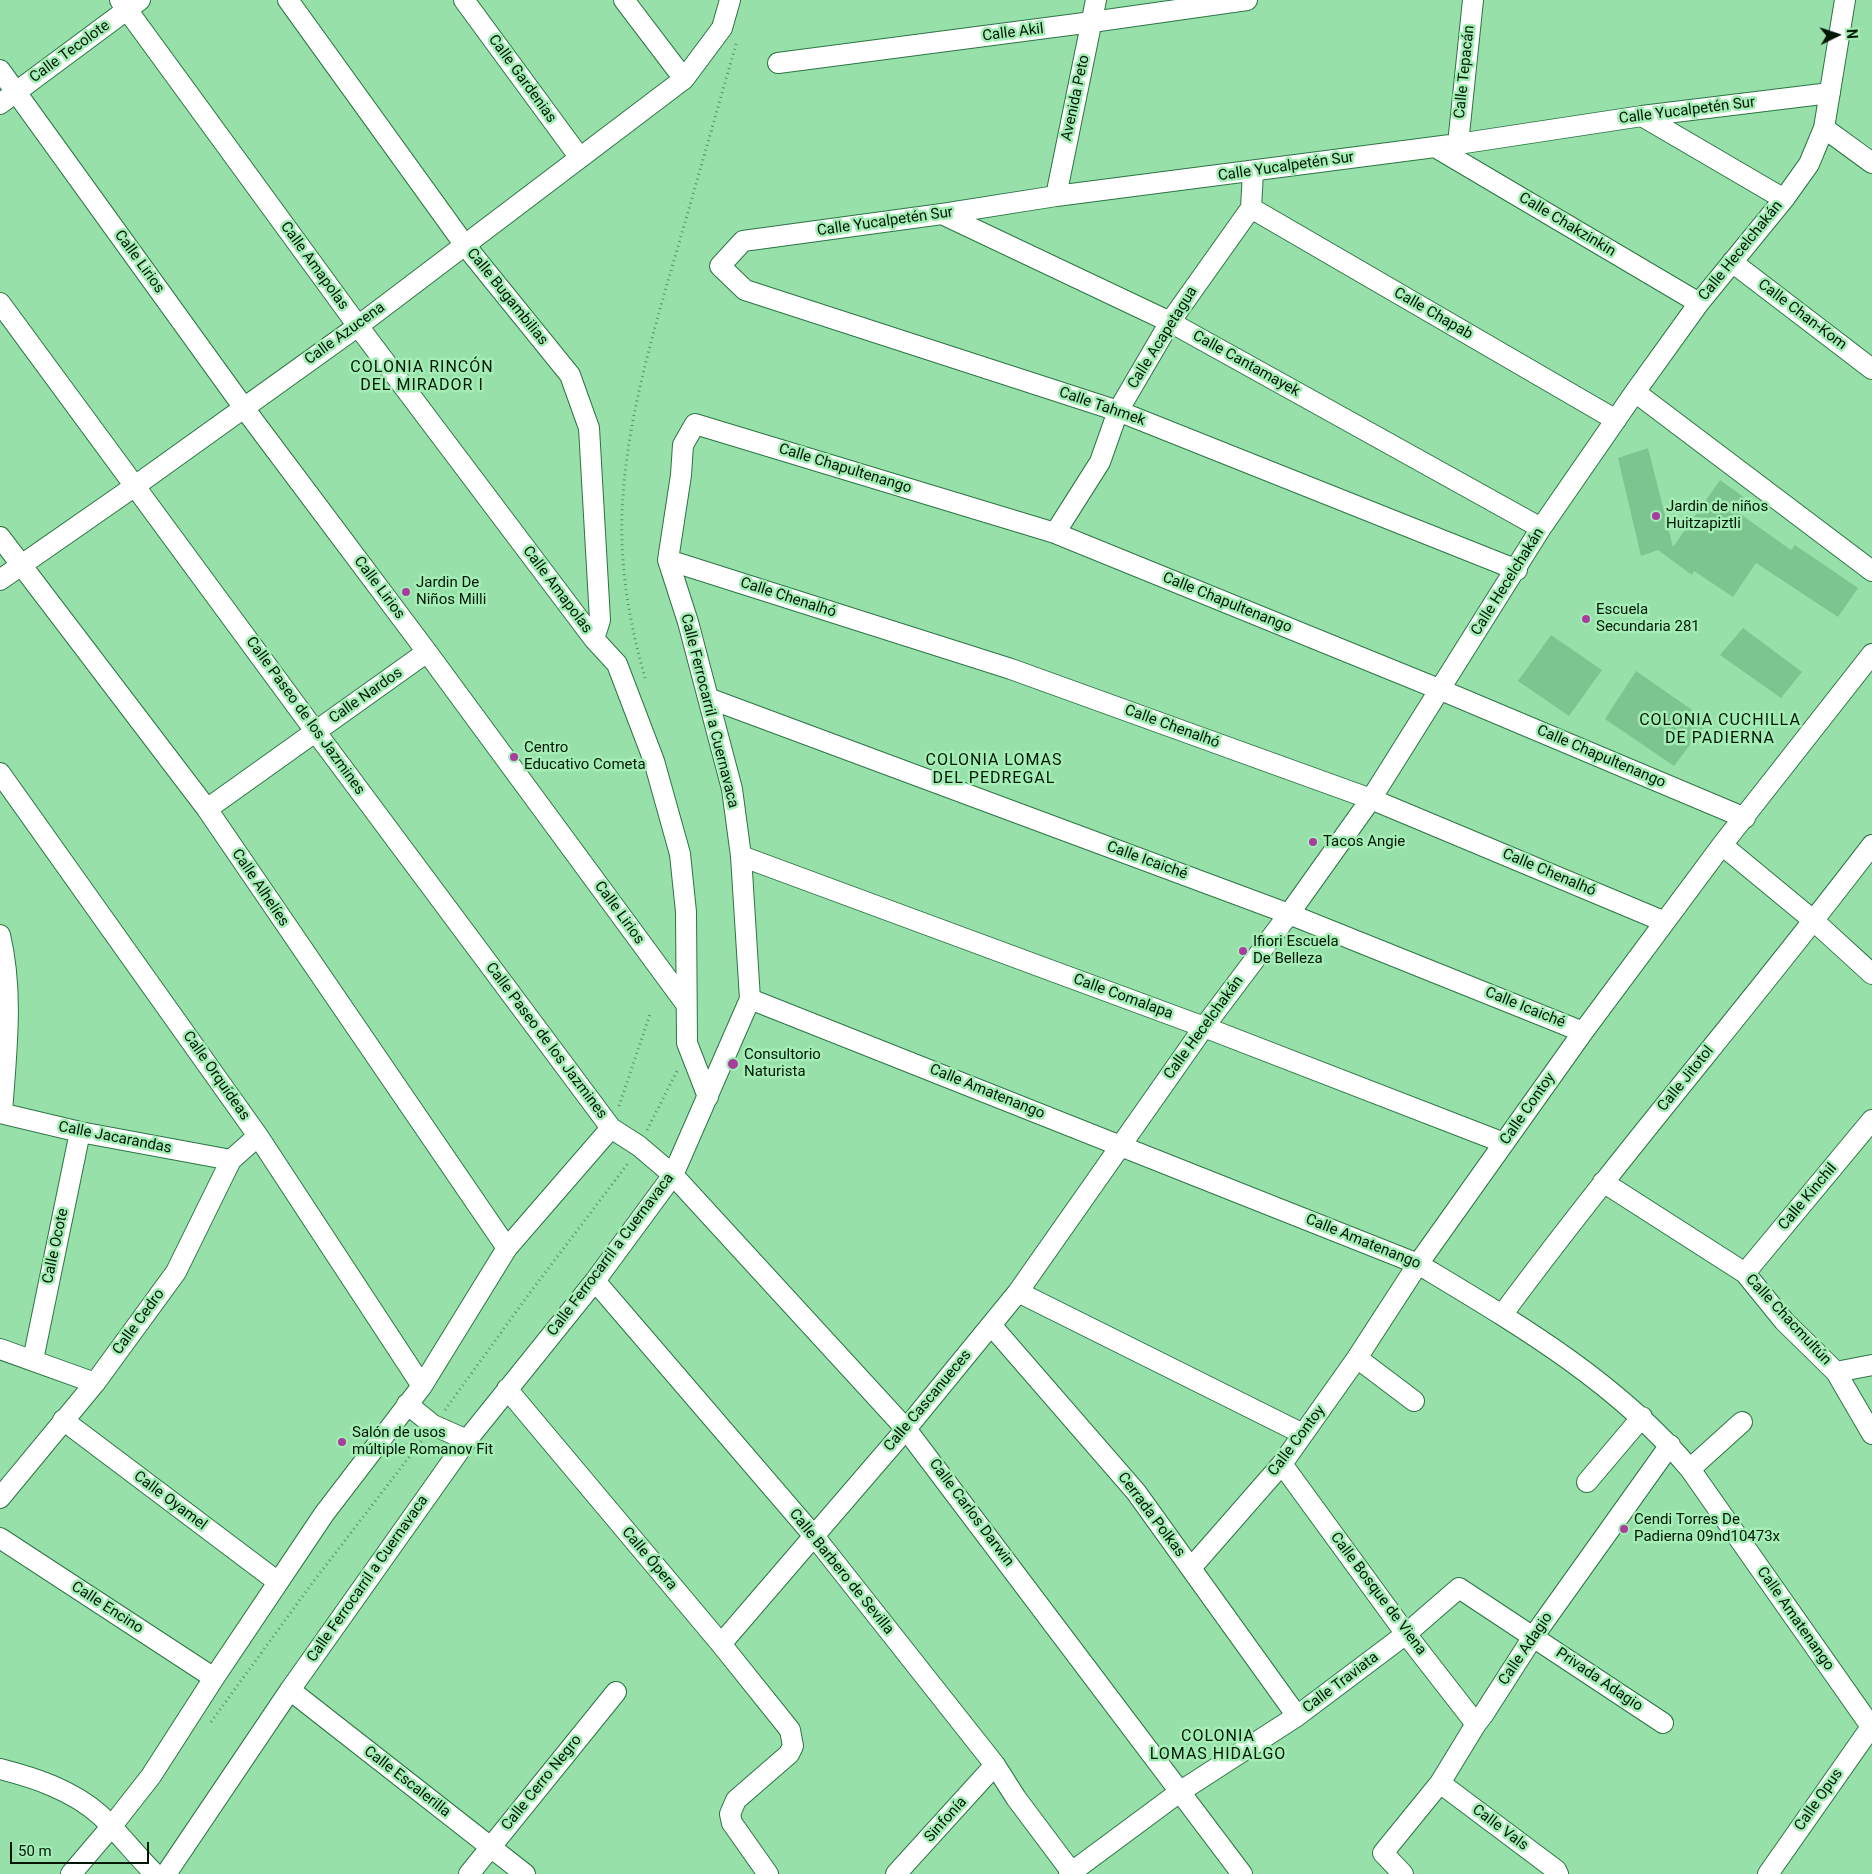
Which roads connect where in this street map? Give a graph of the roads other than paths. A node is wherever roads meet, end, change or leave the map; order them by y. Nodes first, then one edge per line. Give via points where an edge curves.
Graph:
1 (288, 0) edge
2 (464, 0) edge
3 (624, 0) edge
4 (730, 0) edge
5 (1096, 0) edge
6 (1247, 0) edge
7 (1473, 0) edge
8 (1844, 0) edge
9 (129, 3) edge
10 (1092, 22) junction
11 (778, 63) dead end
12 (0, 70) edge
13 (684, 79) junction
14 (17, 91) junction
15 (1830, 94) junction
16 (0, 104) edge
17 (1642, 116) junction
18 (1824, 128) junction
19 (1458, 144) junction
20 (1436, 146) junction
21 (580, 158) junction
22 (1872, 164) edge
23 (1253, 172) junction
24 (1056, 196) junction
25 (1784, 199) junction
26 (1251, 208) junction
27 (942, 214) junction
28 (743, 241) joint
29 (464, 244) junction
30 (1732, 262) junction
31 (0, 303) edge
32 (1699, 303) junction
33 (1170, 322) junction
34 (358, 326) junction
35 (1872, 369) edge
36 (1635, 392) junction
37 (244, 408) junction
38 (1118, 411) junction
39 (1616, 420) junction
40 (696, 424) joint
41 (135, 486) junction
42 (1541, 528) junction
43 (1055, 533) junction
44 (0, 537) edge
45 (668, 560) junction
46 (20, 565) junction
47 (1516, 570) junction
48 (1872, 571) edge
49 (0, 580) edge
50 (594, 639) junction
51 (427, 652) junction
52 (1872, 654) edge
53 (1441, 690) junction
54 (708, 698) junction
55 (315, 731) junction
56 (0, 773) edge
57 (1371, 799) junction
58 (207, 809) junction
59 (1745, 818) junction
60 (1722, 845) junction
61 (1872, 845) edge
62 (741, 856) junction
63 (1289, 914) junction
64 (1814, 921) junction
65 (1665, 922) junction
66 (0, 935) edge
67 (1872, 974) edge
68 (750, 999) junction
69 (686, 1004) junction
70 (1204, 1027) junction
71 (1583, 1032) junction
72 (708, 1097) junction
73 (1, 1113) edge
74 (1872, 1120) edge
75 (611, 1128) junction
76 (80, 1132) junction
77 (258, 1136) junction
78 (1504, 1143) junction
79 (1120, 1145) junction
80 (231, 1160) junction
81 (673, 1175) junction
82 (1603, 1182) junction
83 (507, 1248) junction
84 (1418, 1264) junction
85 (1745, 1273) junction
86 (595, 1281) junction
87 (1018, 1292) junction
88 (1502, 1315) junction
89 (991, 1325) junction
90 (0, 1349) edge
91 (1357, 1358) junction
92 (33, 1360) junction
93 (1872, 1365) edge
94 (1836, 1372) junction
95 (94, 1383) junction
96 (422, 1386) junction
97 (507, 1389) junction
98 (1414, 1401) dead end
99 (407, 1404) junction
100 (1642, 1417) junction
101 (63, 1420) junction
102 (1742, 1422) dead end
103 (906, 1429) junction
104 (1303, 1434) junction
105 (1872, 1434) edge
106 (467, 1440) junction
107 (1670, 1445) junction
108 (1282, 1464) junction
109 (1690, 1469) junction
110 (1587, 1482) dead end
111 (0, 1498) edge
112 (814, 1536) junction
113 (0, 1538) edge
114 (1191, 1568) junction
115 (278, 1582) junction
116 (1459, 1588) joint
117 (1406, 1634) junction
118 (1533, 1637) junction
119 (721, 1644) junction
120 (214, 1678) junction
121 (290, 1690) junction
122 (616, 1692) dead end
123 (1297, 1716) junction
124 (1663, 1723) dead end
125 (1476, 1724) junction
126 (1871, 1728) edge
127 (995, 1765) junction
128 (0, 1769) edge
129 (1440, 1783) junction
130 (1181, 1791) junction
131 (112, 1828) junction
132 (490, 1847) junction
133 (1071, 1873) edge
134 (71, 1874) edge
135 (155, 1874) edge
136 (166, 1874) edge
137 (469, 1874) edge
138 (525, 1874) edge
139 (768, 1874) edge
140 (896, 1874) edge
141 (1242, 1874) edge
142 (1402, 1874) edge
143 (1558, 1874) edge
144 (1768, 1874) edge

1 - 29 street, Calle Bugambilias
2 - 21 street, Calle Gardenias
3 - 13 street
4 - 13 street via 722,28
5 - 10 street, Avenida Peto
6 - 10 street, Calle Akil
7 - 19 street, Calle Tepacán
8 - 15 street, Calle Hecelchakán
9 - 14 street, Calle Tecolote
9 - 34 street, Calle Amapolas
10 - 11 street, Calle Akil
10 - 24 street, Avenida Peto
12 - 14 street, Calle Lirios
13 - 21 street, Calle Azucena
14 - 16 street, Calle Tecolote
14 - 37 street, Calle Lirios
15 - 17 street, Calle Yucalpetén Sur
15 - 18 street, Calle Hecelchakán
17 - 19 street, Calle Yucalpetén Sur
17 - 25 street
18 - 22 street
18 - 25 street, Calle Hecelchakán via 1809,164
19 - 20 street, Calle Yucalpetén Sur
20 - 23 street, Calle Yucalpetén Sur
20 - 32 street, Calle Chakzinkin
21 - 29 street, Calle Azucena
23 - 24 street, Calle Yucalpetén Sur
23 - 26 street
24 - 27 street, Calle Yucalpetén Sur
25 - 30 street, Calle Hecelchakán
26 - 33 street, Calle Acapetagua
26 - 39 street, Calle Chapab
27 - 28 street, Calle Yucalpetén Sur
27 - 33 street, Calle Cantamayek
28 - 38 street, Calle Tahmek via 720,266 745,290
29 - 34 street, Calle Azucena
29 - 50 street, Calle Bugambilias via 570,375 589,428 600,620
30 - 32 street, Calle Hecelchakán
30 - 35 street, Calle Chan-Kom
31 - 41 street, Calle Paseo de los Jazmines
32 - 36 street, Calle Hecelchakán
33 - 38 street, Calle Acapetagua
33 - 42 street, Calle Cantamayek
34 - 37 street, Calle Azucena
34 - 50 street, Calle Amapolas
36 - 39 street, Calle Hecelchakán
36 - 48 street
37 - 41 street, Calle Azucena
37 - 51 street, Calle Lirios
38 - 43 street, Calle Acapetagua via 1100,462
38 - 47 street, Calle Tahmek
39 - 42 street, Calle Hecelchakán
40 - 43 street, Calle Chapultenango
40 - 45 street, Calle Ferrocarril a Cuernavaca via 683,445
41 - 46 street, Calle Azucena
41 - 55 street, Calle Paseo de los Jazmines
42 - 47 street, Calle Hecelchakán
43 - 53 street, Calle Chapultenango
44 - 46 street, Calle Alhelíes
45 - 54 street, Calle Ferrocarril a Cuernavaca
45 - 57 street, Calle Chenalhó via 1011,669
46 - 49 street, Calle Azucena
46 - 58 street, Calle Alhelíes
47 - 53 street, Calle Hecelchakán
50 - 69 street via 617,664 654,761 680,854 686,912
51 - 55 street, Calle Nardos
51 - 69 street, Calle Lirios
52 - 59 street, Calle Contoy
53 - 57 street, Calle Hecelchakán
53 - 59 street, Calle Chapultenango
54 - 62 street, Calle Ferrocarril a Cuernavaca via 732,789
54 - 63 street, Calle Icaiché
55 - 58 street, Calle Nardos
55 - 75 street, Calle Paseo de los Jazmines
56 - 77 street, Calle Orquídeas
57 - 63 street, Calle Hecelchakán
57 - 65 street, Calle Chenalhó
58 - 83 street, Calle Alhelíes
59 - 60 street, Calle Contoy
60 - 64 street
60 - 65 street, Calle Contoy
61 - 64 street, Calle Jitotol
62 - 68 street, Calle Ferrocarril a Cuernavaca
62 - 70 street, Calle Comalapa
63 - 70 street, Calle Hecelchakán
63 - 71 street, Calle Icaiché
64 - 67 street
64 - 82 street, Calle Jitotol
65 - 71 street, Calle Contoy
66 - 73 street via 9,1014
68 - 72 street, Calle Ferrocarril a Cuernavaca
68 - 79 street, Calle Amatenango
69 - 72 street via 687,1043
70 - 78 street, Calle Comalapa
70 - 79 street, Calle Hecelchakán
71 - 78 street, Calle Contoy
72 - 81 street, Calle Ferrocarril a Cuernavaca
73 - 76 street, Calle Jacarandas
74 - 85 street, Calle Kinchil
75 - 81 street, Calle Carlos Darwin via 639,1146
75 - 83 street
76 - 80 street, Calle Jacarandas
76 - 92 street, Calle Ocote
77 - 80 street, Calle Cedro
77 - 96 street, Calle Orquídeas
78 - 84 street, Calle Contoy
79 - 84 street, Calle Amatenango
79 - 87 street, Calle Cascanueces
80 - 95 street, Calle Cedro via 176,1272
81 - 86 street, Calle Ferrocarril a Cuernavaca
81 - 103 street, Calle Carlos Darwin
82 - 85 street, Calle Chacmultún
82 - 88 street, Calle Jitotol
83 - 96 street
84 - 88 street, Calle Amatenango
84 - 91 street, Calle Contoy
85 - 94 street, Calle Chacmultún via 1784,1321
86 - 97 street, Calle Ferrocarril a Cuernavaca
86 - 112 street, Calle Barbero de Sevilla
87 - 89 street, Calle Cascanueces
87 - 104 street
88 - 100 street, Calle Amatenango via 1593,1376
89 - 103 street, Calle Cascanueces
89 - 114 street, Cerrada Polkas via 1136,1492
90 - 92 street
91 - 98 street
91 - 104 street, Calle Contoy
92 - 95 street
93 - 94 street
94 - 105 street, Calle Chacmultún
95 - 101 street, Calle Cedro
96 - 99 street
97 - 106 street, Calle Ferrocarril a Cuernavaca
97 - 119 street, Calle Ópera
99 - 106 street via 433,1425
99 - 115 street via 324,1514
100 - 107 street, Calle Amatenango
100 - 110 street
101 - 111 street, Calle Cedro
101 - 115 street, Calle Oyamel
102 - 109 street
103 - 112 street, Calle Cascanueces
103 - 130 street, Calle Carlos Darwin
104 - 108 street, Calle Contoy
106 - 121 street, Calle Ferrocarril a Cuernavaca
107 - 109 street, Calle Amatenango
107 - 118 street, Calle Adagio
108 - 114 street, Calle Contoy
108 - 117 street, Calle Bosque de Viena
109 - 126 street, Calle Amatenango
112 - 119 street, Calle Cascanueces
112 - 127 street, Calle Barbero de Sevilla
113 - 120 street, Calle Encino
114 - 123 street, Cerrada Polkas
115 - 120 street
116 - 117 street, Calle Traviata
116 - 118 street, Privada Adagio
117 - 123 street, Calle Traviata
117 - 125 street, Calle Bosque de Viena
118 - 124 street, Privada Adagio
118 - 125 street, Calle Adagio
119 - 139 street, Calle Ópera via 790,1730 793,1746 789,1754 736,1800 730,1814 732,1823
120 - 131 street via 151,1776
121 - 132 street, Calle Escalerilla
121 - 136 street, Calle Ferrocarril a Cuernavaca
122 - 132 street, Calle Cerro Negro
123 - 130 street, Calle Traviata
125 - 129 street, Calle Adagio
126 - 144 street, Calle Opus
127 - 133 street, Calle Barbero de Sevilla
127 - 140 street, Sinfonía
128 - 131 street via 31,1777 68,1793 99,1814
129 - 142 street, Calle Adagio via 1383,1853
129 - 143 street, Calle Vals
130 - 133 street, Calle Traviata
130 - 141 street, Calle Carlos Darwin
131 - 134 street
131 - 135 street
132 - 137 street, Calle Cerro Negro
132 - 138 street, Calle Escalerilla

